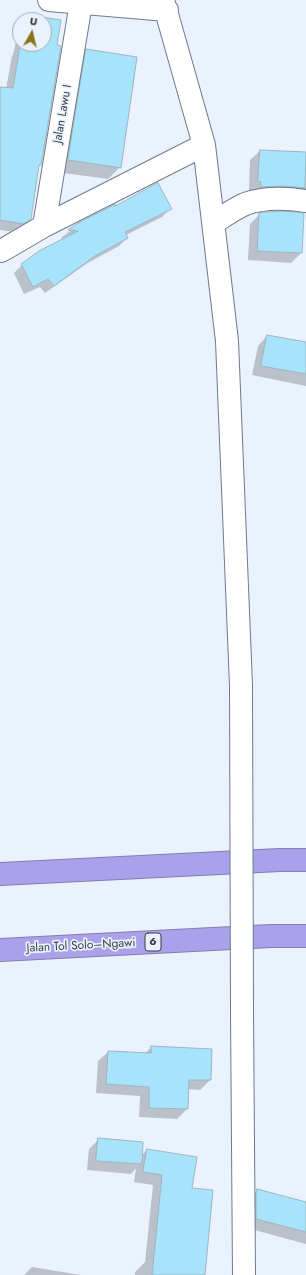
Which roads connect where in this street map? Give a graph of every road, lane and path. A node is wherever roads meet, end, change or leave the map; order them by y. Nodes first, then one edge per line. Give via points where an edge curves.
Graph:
1 (49, 0) edge
2 (81, 3) junction
3 (165, 5) edge
4 (204, 145) junction
5 (306, 201) edge
6 (213, 223) junction
7 (44, 226) junction
8 (0, 251) edge
9 (306, 860) edge
10 (0, 874) edge
11 (306, 936) edge
12 (0, 950) edge
13 (244, 1275) edge

1 - 2 street
2 - 3 street
2 - 7 street, Jalan Lawu I
3 - 4 street
4 - 6 street
4 - 7 street
5 - 6 street via 286,198 264,199 245,204
6 - 13 street, bridge via 227,341 241,686
7 - 8 street
9 - 10 highway
11 - 12 highway, Jalan Tol Solo–Ngawi / 6

